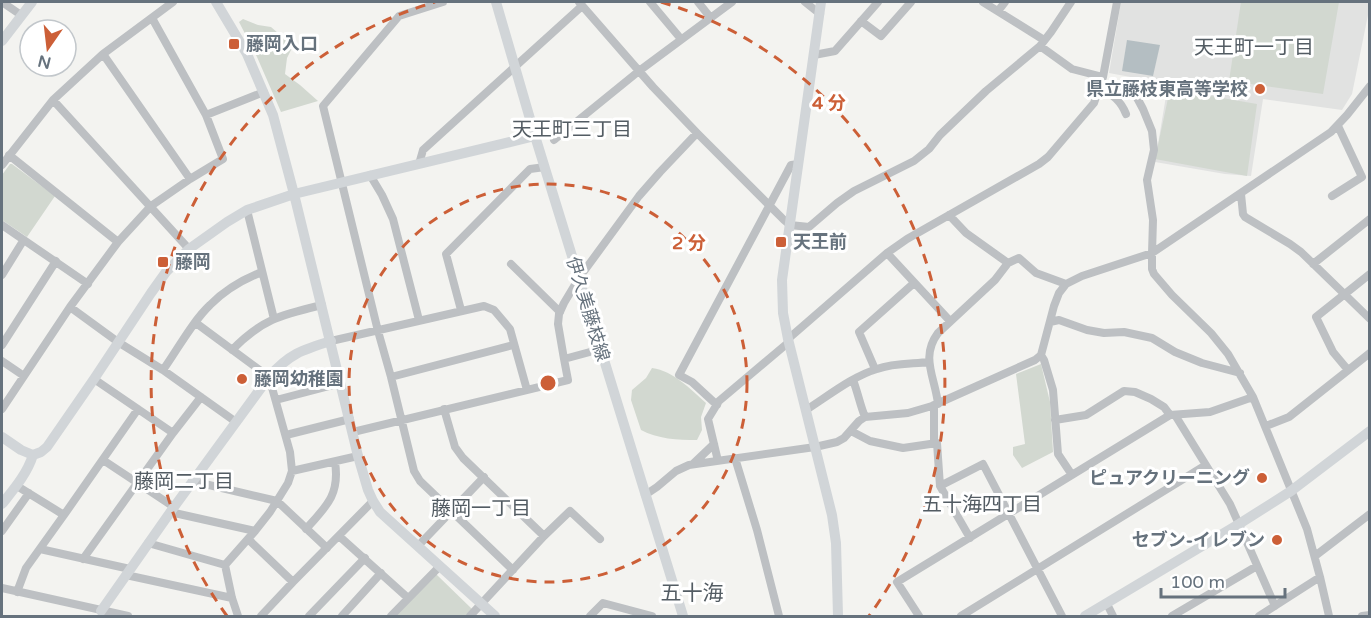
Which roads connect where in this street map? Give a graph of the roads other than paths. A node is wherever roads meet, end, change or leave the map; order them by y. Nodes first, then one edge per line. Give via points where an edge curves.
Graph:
1 (2, 2) edge
2 (32, 2) edge
3 (173, 2) edge
4 (216, 2) edge
5 (443, 2) edge
6 (496, 2) edge
7 (650, 2) edge
8 (698, 2) edge
9 (732, 2) edge
10 (805, 2) edge
11 (821, 2) edge
12 (878, 2) edge
13 (911, 2) edge
14 (983, 2) edge
15 (1005, 2) edge
16 (1071, 2) edge
17 (1117, 2) edge
18 (580, 4) edge
19 (998, 11) junction
20 (820, 14) junction
21 (21, 15) junction
22 (710, 17) junction
23 (152, 18) junction
24 (861, 21) junction
25 (681, 39) junction
26 (2, 41) edge
27 (1042, 43) junction
28 (103, 54) junction
29 (814, 54) junction
30 (515, 68) junction
31 (639, 71) junction
32 (1103, 77) junction
33 (1100, 87) junction
34 (264, 92) junction
35 (1368, 92) edge
36 (1113, 95) junction
37 (53, 100) junction
38 (1126, 114) dead end
39 (206, 115) junction
40 (1338, 126) junction
41 (698, 134) junction
42 (535, 136) junction
43 (554, 140) dead end
44 (9, 155) junction
45 (419, 164) junction
46 (798, 164) junction
47 (2, 165) edge
48 (545, 167) junction
49 (370, 175) junction
50 (190, 179) junction
51 (342, 182) junction
52 (294, 194) junction
53 (1240, 194) junction
54 (1332, 196) dead end
55 (769, 205) junction
56 (151, 206) junction
57 (247, 210) junction
58 (949, 215) junction
59 (1370, 219) edge
60 (2, 225) edge
61 (790, 225) junction
62 (24, 241) junction
63 (118, 242) junction
64 (189, 249) junction
65 (887, 253) junction
66 (1152, 253) junction
67 (56, 261) junction
68 (1008, 263) junction
69 (511, 264) dead end
70 (1313, 264) junction
71 (262, 272) junction
72 (1370, 274) edge
73 (2, 275) edge
74 (579, 278) junction
75 (914, 283) junction
76 (88, 284) junction
77 (1066, 284) junction
78 (1344, 294) junction
79 (322, 305) junction
80 (70, 306) junction
81 (461, 310) junction
82 (560, 312) junction
83 (274, 319) junction
84 (1370, 319) edge
85 (420, 320) junction
86 (950, 321) junction
87 (1050, 322) junction
88 (196, 323) junction
89 (378, 331) junction
90 (789, 340) junction
91 (331, 341) junction
92 (118, 342) junction
93 (2, 345) edge
94 (513, 345) junction
95 (601, 349) junction
96 (232, 350) junction
97 (1370, 353) edge
98 (1041, 355) junction
99 (564, 359) junction
100 (2, 361) edge
101 (929, 362) junction
102 (875, 369) junction
103 (163, 370) junction
104 (1348, 370) junction
105 (1240, 373) junction
106 (24, 376) junction
107 (269, 377) junction
108 (391, 377) junction
109 (94, 379) junction
110 (853, 380) junction
111 (341, 383) junction
112 (526, 390) junction
113 (201, 397) junction
114 (1253, 397) junction
115 (276, 400) junction
116 (936, 404) junction
117 (717, 405) junction
118 (2, 408) edge
119 (138, 409) junction
120 (444, 409) junction
121 (806, 410) junction
122 (1172, 415) junction
123 (865, 417) junction
124 (350, 419) junction
125 (402, 420) junction
126 (1055, 420) junction
127 (236, 422) junction
128 (1266, 426) junction
129 (851, 431) junction
130 (1370, 431) edge
131 (353, 432) junction
132 (173, 433) junction
133 (286, 435) junction
134 (2, 437) edge
135 (714, 444) junction
136 (934, 444) junction
137 (815, 447) junction
138 (33, 455) junction
139 (358, 456) junction
140 (735, 458) junction
141 (103, 460) junction
142 (718, 460) junction
143 (335, 462) junction
144 (693, 464) junction
145 (1206, 465) junction
146 (292, 471) junction
147 (1072, 474) junction
148 (484, 477) junction
149 (192, 481) junction
150 (137, 483) junction
151 (16, 486) junction
152 (940, 486) junction
153 (1291, 491) junction
154 (28, 493) junction
155 (645, 495) junction
156 (277, 501) junction
157 (373, 501) junction
158 (2, 504) edge
159 (172, 509) junction
160 (451, 512) junction
161 (1009, 513) junction
162 (64, 515) junction
163 (1368, 518) edge
164 (1239, 525) junction
165 (306, 529) junction
166 (2, 531) edge
167 (255, 531) junction
168 (339, 536) junction
169 (544, 536) junction
170 (970, 538) junction
171 (248, 539) junction
172 (600, 539) dead end
173 (148, 543) junction
174 (418, 546) junction
175 (327, 548) junction
176 (39, 549) junction
177 (1315, 556) junction
178 (365, 558) junction
179 (83, 559) junction
180 (225, 565) junction
181 (440, 566) junction
182 (1257, 566) junction
183 (513, 570) junction
184 (1038, 570) junction
185 (128, 572) junction
186 (381, 573) junction
187 (1320, 576) junction
188 (293, 582) junction
189 (2, 588) edge
190 (17, 592) junction
191 (232, 598) junction
192 (408, 598) junction
193 (482, 604) junction
194 (1107, 604) junction
195 (1275, 606) junction
196 (620, 608) junction
197 (101, 614) edge
198 (1370, 615) edge
199 (128, 616) edge
200 (238, 616) edge
201 (261, 616) edge
202 (311, 616) edge
203 (342, 616) edge
204 (391, 616) edge
205 (470, 616) edge
206 (495, 616) edge
207 (590, 616) edge
208 (625, 616) edge
209 (652, 616) edge
210 (683, 616) edge
211 (779, 616) edge
212 (838, 616) edge
213 (919, 616) edge
214 (961, 616) edge
215 (1062, 616) edge
216 (1085, 616) edge
217 (1113, 616) edge
218 (1172, 616) edge
219 (1259, 616) edge
220 (1329, 616) edge
221 (1362, 616) edge

1 - 21 street
2 - 21 street
3 - 23 street
4 - 34 street via 248,54
5 - 51 street via 399,16 323,106
6 - 30 street, 伊久美藤枝線
7 - 25 street
8 - 22 street
9 - 22 street
10 - 20 street
11 - 20 street
12 - 24 street
13 - 24 street via 880,36
14 - 19 street
15 - 19 street
16 - 27 street
17 - 32 street
18 - 30 street
18 - 31 street
19 - 27 street
20 - 29 street
21 - 26 street
22 - 25 street
23 - 28 street
23 - 39 street
24 - 29 street via 835,51
25 - 31 street
27 - 32 street via 1072,69
27 - 61 street via 914,161 854,191 809,227
28 - 37 street
28 - 50 street
29 - 46 street
30 - 42 street, 伊久美藤枝線
30 - 45 street via 423,150
31 - 41 street
31 - 43 street
32 - 33 street
33 - 36 street
33 - 58 street via 1094,103 1048,157
34 - 39 street
34 - 52 street
35 - 40 street
36 - 38 street
36 - 66 street via 1124,88 1136,94 1152,131 1154,150 1147,180 1153,220
37 - 44 street
37 - 56 street
39 - 50 street via 223,159
40 - 53 street
40 - 54 street via 1362,177
41 - 55 street
41 - 74 street via 639,196
42 - 45 street
42 - 48 street, 伊久美藤枝線
44 - 47 street
44 - 63 street
45 - 49 street
46 - 55 street via 791,165
46 - 61 street
48 - 74 street, 伊久美藤枝線
48 - 81 street via 530,170 446,254
49 - 51 street
49 - 85 street via 393,219
50 - 56 street
51 - 52 street
51 - 89 street
52 - 57 street
52 - 79 street
53 - 66 street
53 - 70 street via 1245,217 1290,244
55 - 61 street
55 - 117 street via 680,375
56 - 63 street
56 - 64 street
57 - 64 street
57 - 71 street
58 - 65 street
58 - 68 street via 966,233
59 - 70 street
60 - 62 street
61 - 90 street via 782,280
62 - 67 street
62 - 73 street
63 - 76 street
64 - 92 street via 166,272
65 - 75 street
65 - 90 street
66 - 77 street
66 - 105 street via 1154,274 1210,333
67 - 76 street
67 - 93 street
68 - 77 street via 1019,258 1036,273
68 - 86 street
69 - 82 street
70 - 78 street
71 - 83 street
71 - 88 street via 210,304
72 - 78 street
74 - 82 street
74 - 95 street, 伊久美藤枝線
75 - 86 street
75 - 102 street via 859,332
76 - 80 street
77 - 87 street
78 - 84 street
78 - 104 street via 1316,317 1333,352
79 - 83 street
79 - 91 street
80 - 92 street
80 - 106 street
81 - 85 street
81 - 94 street via 484,306 494,310 510,329
82 - 99 street via 558,324
83 - 96 street via 259,326
85 - 89 street
86 - 101 street via 932,342
87 - 98 street
87 - 105 street via 1059,320 1088,330 1152,338 1175,352
88 - 96 street
88 - 103 street
89 - 91 street
89 - 108 street
90 - 117 street
90 - 121 street
91 - 107 street via 297,353
91 - 111 street
92 - 103 street
92 - 109 street
94 - 108 street
94 - 112 street
95 - 99 street
95 - 155 street, 伊久美藤枝線
96 - 107 street
97 - 104 street
98 - 116 street
98 - 126 street via 1053,390
99 - 112 street via 568,380
100 - 106 street
101 - 102 street
101 - 116 street
102 - 110 street
103 - 113 street
104 - 128 street via 1289,417
105 - 114 street
106 - 118 street
107 - 115 street
107 - 127 street
108 - 125 street
109 - 119 street
109 - 138 street via 46,447
110 - 121 street
110 - 123 street
111 - 115 street
111 - 124 street
112 - 120 street
113 - 127 street
113 - 132 street
114 - 122 street via 1210,412
114 - 128 street
115 - 133 street
116 - 123 street via 908,413
116 - 136 street
117 - 135 street via 708,419
119 - 132 street
119 - 141 street
120 - 125 street
120 - 148 street via 455,447
121 - 137 street
122 - 126 street via 1151,399 1124,391 1086,415
122 - 145 street
122 - 147 street
123 - 129 street
124 - 131 street
124 - 133 street
125 - 131 street
125 - 160 street via 414,471
126 - 147 street via 1058,454
127 - 149 street
128 - 153 street
129 - 136 street via 870,441 903,448
129 - 137 street via 837,442
130 - 153 street
131 - 139 street
132 - 150 street
133 - 146 street
134 - 138 street
135 - 142 street
135 - 144 street
136 - 152 street via 937,443
137 - 140 street
137 - 212 street via 836,543
138 - 151 street
139 - 143 street
139 - 157 street
140 - 142 street
140 - 211 street
141 - 150 street
141 - 162 street
142 - 144 street
143 - 146 street
143 - 165 street via 337,474 330,501
144 - 155 street via 676,471
145 - 164 street
145 - 184 street
146 - 156 street
147 - 161 street
148 - 160 street
148 - 169 street
149 - 156 street
149 - 159 street
150 - 159 street
150 - 179 street
151 - 154 street
151 - 158 street
152 - 161 street via 983,464
152 - 170 street
153 - 164 street
153 - 177 street
154 - 162 street
154 - 166 street
155 - 210 street, 伊久美藤枝線
156 - 165 street
156 - 167 street
157 - 168 street
157 - 174 street
159 - 167 street
159 - 173 street
160 - 174 street
160 - 183 street
161 - 170 street
161 - 184 street
162 - 176 street
163 - 177 street
164 - 182 street
164 - 194 street
165 - 175 street
167 - 171 street
168 - 175 street
168 - 178 street
169 - 172 street via 570,511
169 - 183 street
170 - 213 street via 897,582
171 - 180 street
171 - 188 street
173 - 180 street
173 - 185 street
174 - 181 street
175 - 188 street
176 - 179 street
176 - 190 street via 26,567
177 - 187 street
178 - 186 street
178 - 202 street
179 - 185 street
180 - 191 street
181 - 192 street
181 - 193 street
182 - 195 street
182 - 218 street
183 - 193 street
184 - 214 street
184 - 215 street
185 - 191 street
185 - 197 street
186 - 192 street
186 - 203 street
187 - 195 street
187 - 220 street
188 - 201 street
189 - 190 street
190 - 197 street
191 - 200 street
192 - 204 street
193 - 205 street
193 - 206 street
194 - 216 street
194 - 217 street
195 - 219 street
196 - 207 street via 603,603
196 - 208 street
196 - 209 street
197 - 199 street
198 - 221 street

